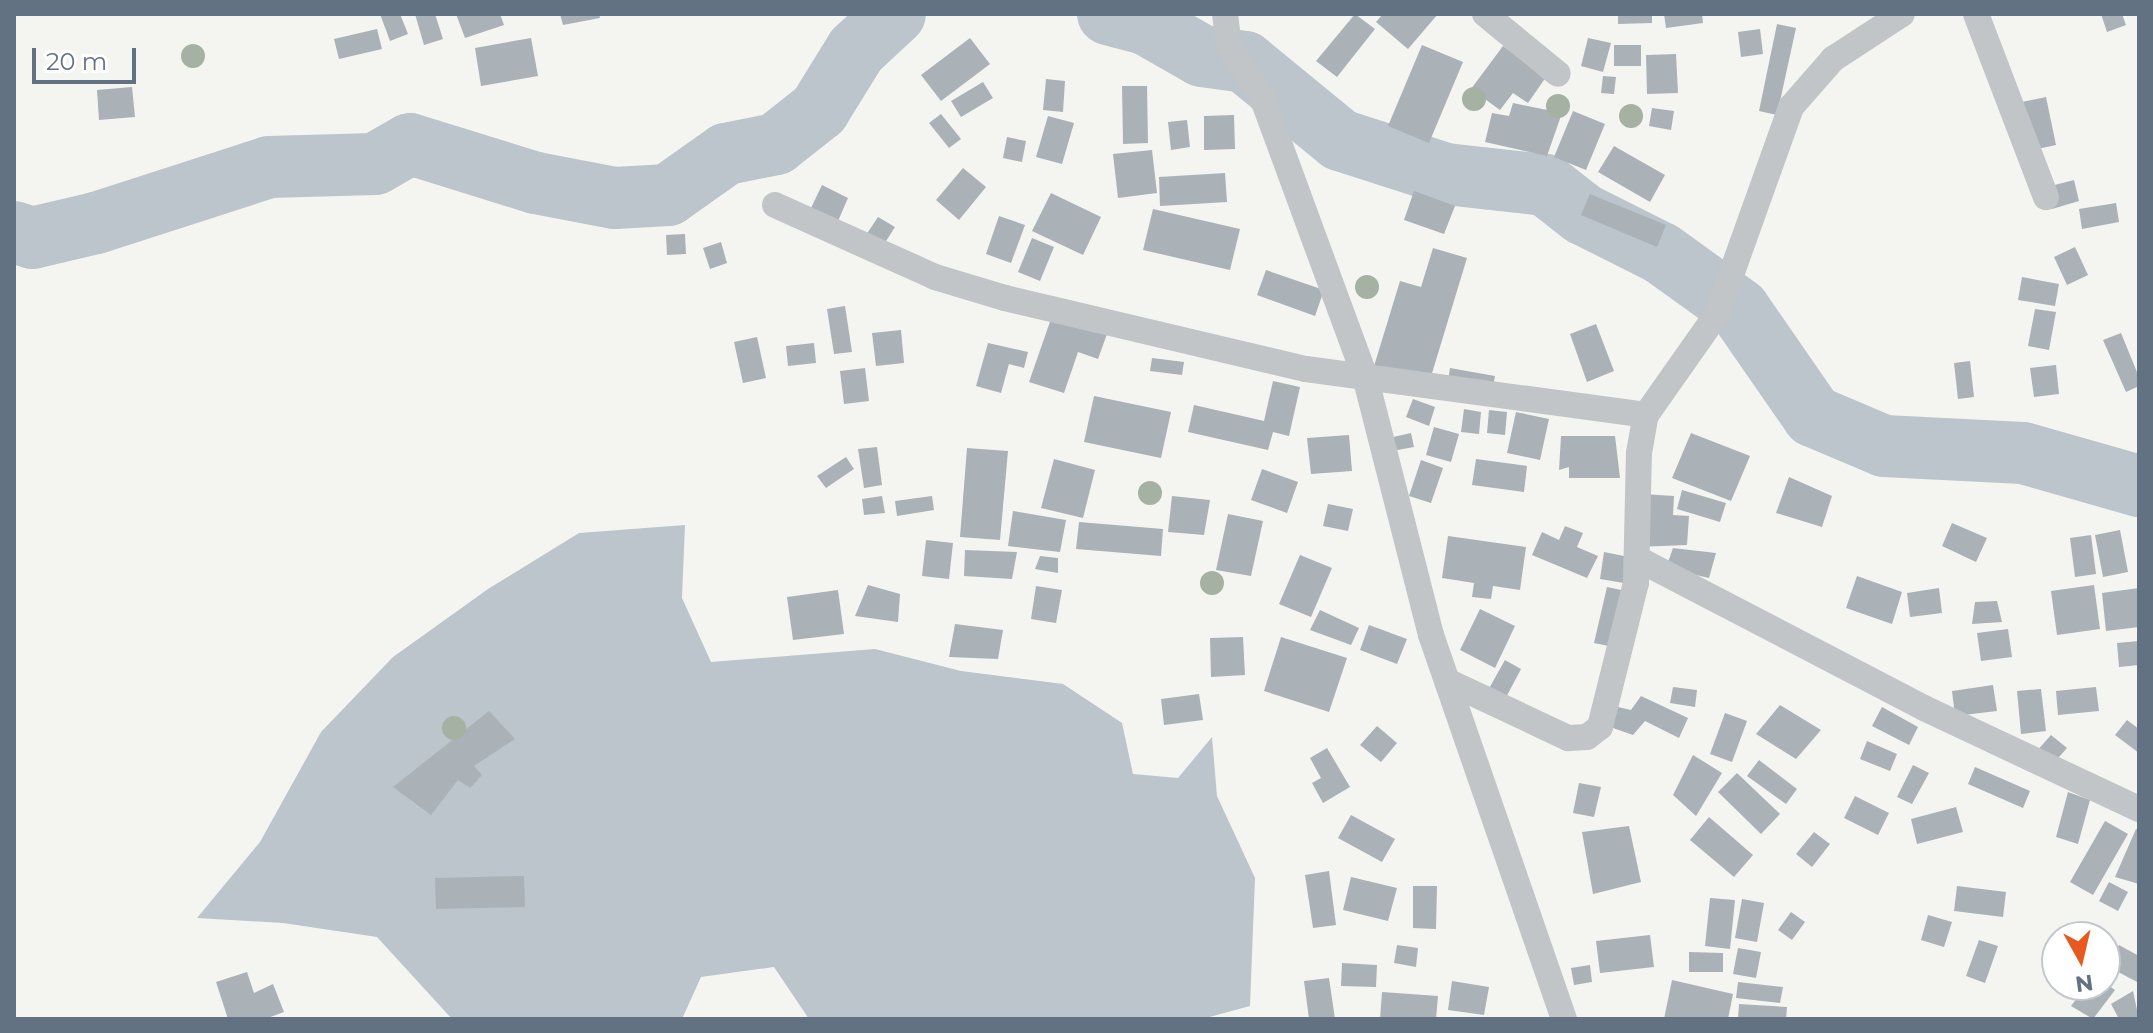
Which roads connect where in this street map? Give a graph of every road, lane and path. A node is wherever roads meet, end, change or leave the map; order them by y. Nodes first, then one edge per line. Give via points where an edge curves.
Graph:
1 (1225, 14) edge
2 (1485, 14) edge
3 (1902, 14) edge
4 (1976, 14) edge
5 (1558, 74) dead end
6 (2046, 197) dead end
7 (775, 205) dead end
8 (1366, 380) junction
9 (1646, 415) junction
10 (1638, 559) junction
11 (1449, 682) junction
12 (2139, 809) edge
13 (1564, 1019) edge

1 - 8 street via 1229,47 1261,94
2 - 5 street
3 - 9 street via 1833,59 1791,107 1717,314
4 - 6 street
7 - 8 street via 935,277 1005,298
8 - 9 street
8 - 11 street via 1431,635
9 - 10 street via 1639,453
10 - 11 street via 1606,711 1600,727 1587,737 1551,732
10 - 12 street via 1938,715
11 - 13 street

